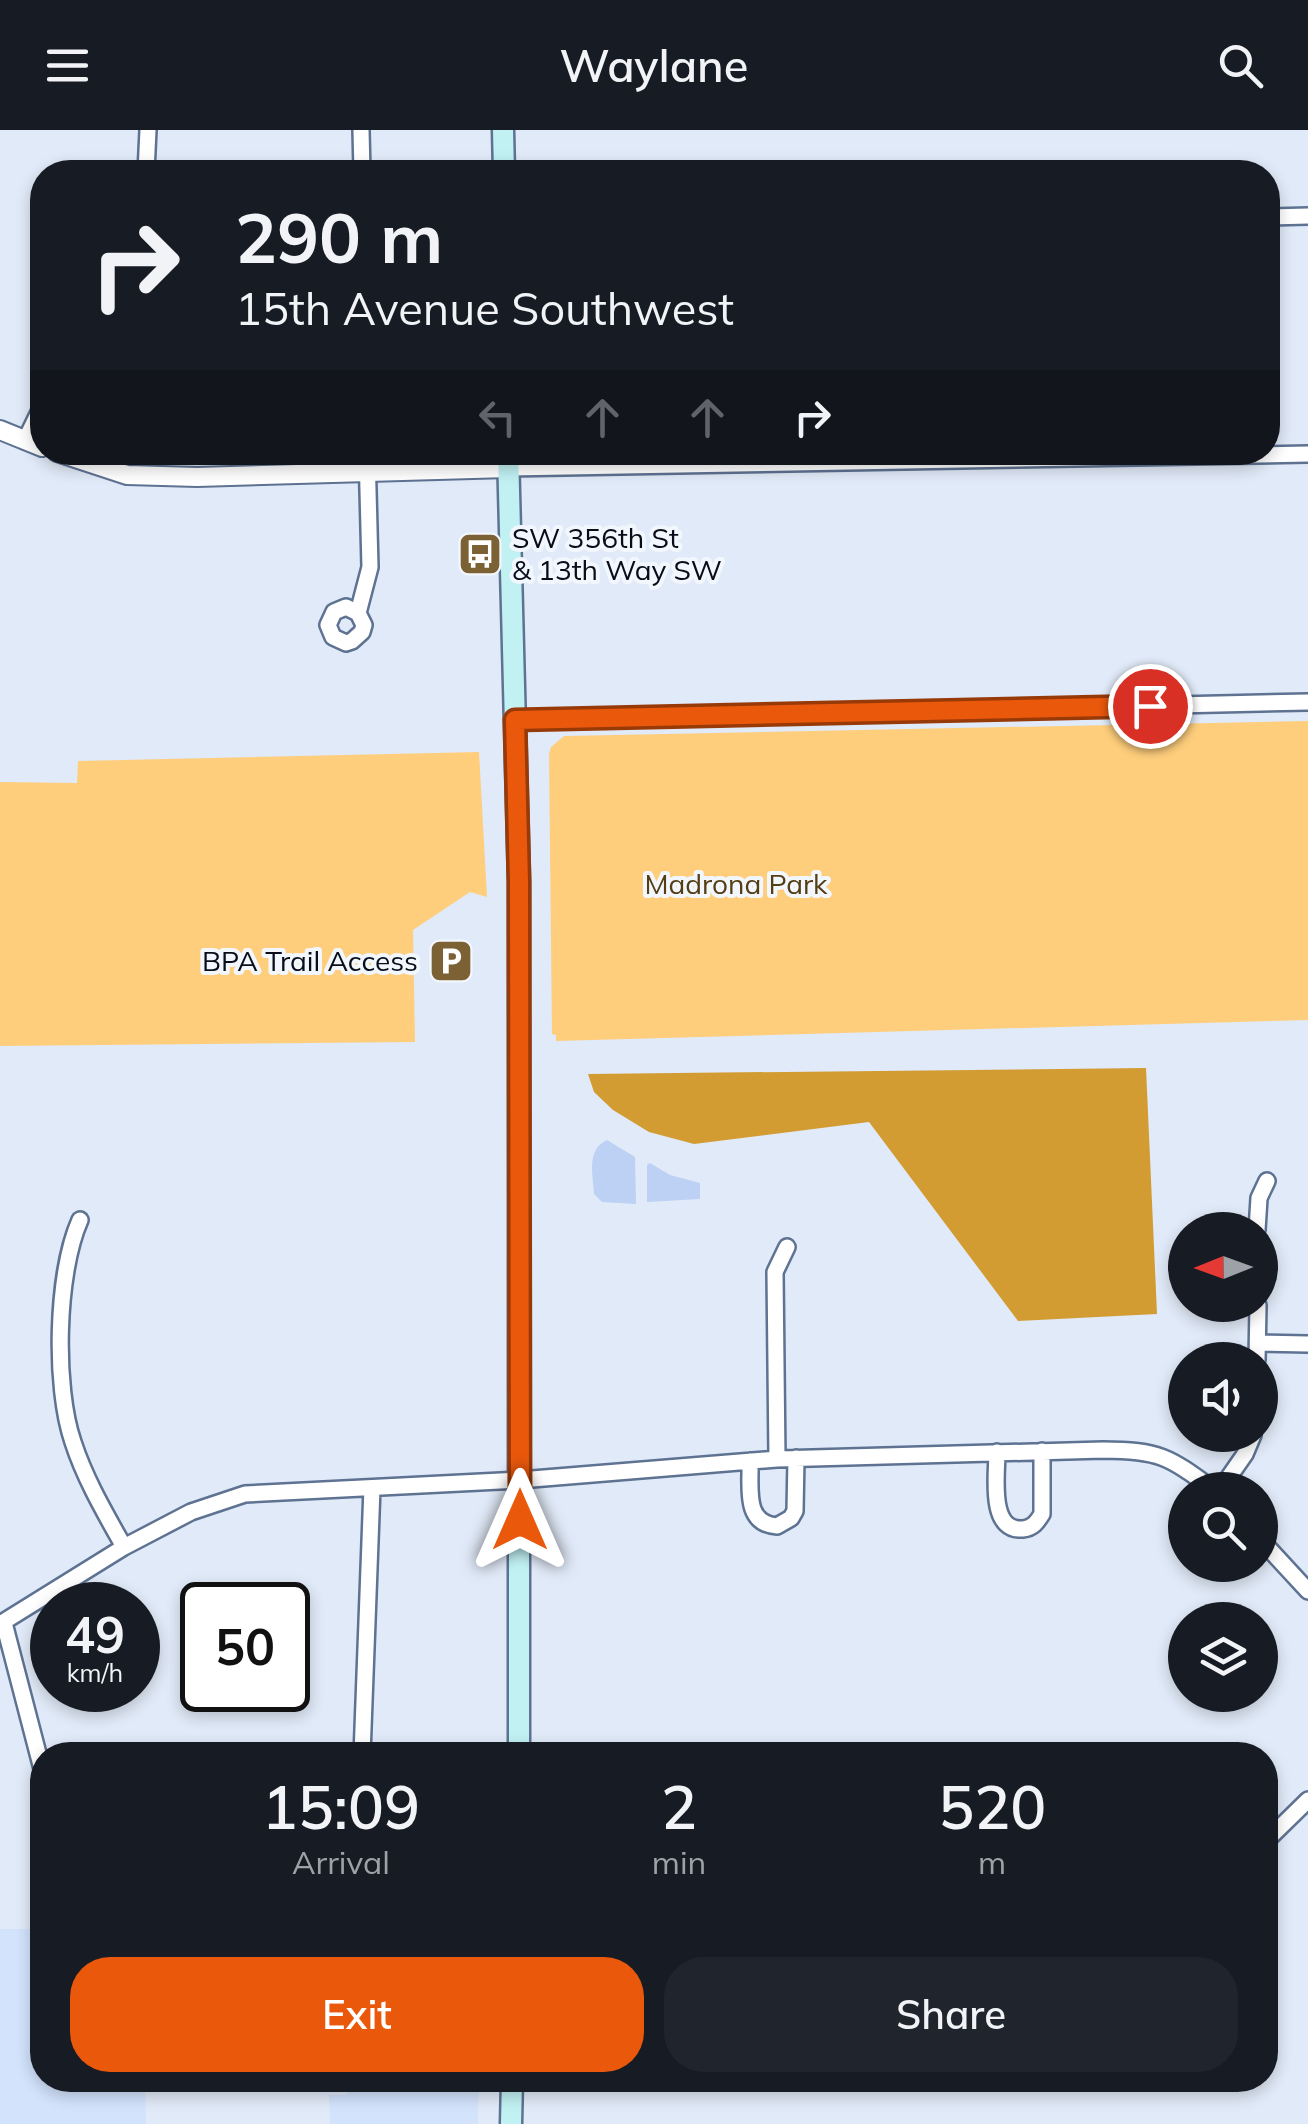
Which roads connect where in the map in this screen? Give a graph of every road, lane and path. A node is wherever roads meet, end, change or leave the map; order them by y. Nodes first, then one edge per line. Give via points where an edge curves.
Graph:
1 (148, 130) edge
2 (361, 130) edge
3 (503, 130) edge
4 (147, 160) edge
5 (362, 160) edge
6 (504, 160) edge
7 (1308, 216) edge
8 (1280, 217) edge
9 (0, 430) edge
10 (30, 442) edge
11 (1280, 454) edge
12 (1308, 454) edge
13 (97, 465) edge
14 (333, 465) edge
15 (367, 465) edge
16 (508, 465) edge
17 (358, 613) dead end
18 (1308, 702) edge
19 (515, 720) junction
20 (1267, 1181) dead end
21 (1259, 1212) edge
22 (80, 1220) dead end
23 (787, 1247) dead end
24 (1308, 1344) edge
25 (1278, 1349) edge
26 (1042, 1451) junction
27 (997, 1452) junction
28 (796, 1458) junction
29 (777, 1459) junction
30 (750, 1461) junction
31 (1190, 1472) edge
32 (520, 1480) junction
33 (372, 1488) junction
34 (124, 1547) junction
35 (1278, 1559) edge
36 (1308, 1591) edge
37 (2, 1623) edge
38 (34, 1742) edge
39 (362, 1742) edge
40 (519, 1742) edge
41 (1308, 1800) edge
42 (1278, 1829) edge
43 (512, 2092) edge
44 (511, 2124) edge

1 - 4 street
2 - 5 street
3 - 6 main road
7 - 8 street
9 - 10 street
11 - 12 street
13 - 14 street via 127,475 196,477
15 - 17 street via 370,567
16 - 19 main road
18 - 19 street
19 - 32 main road
20 - 21 street
22 - 34 street via 64,1267 64,1390 71,1439
23 - 29 street via 776,1272
24 - 25 street
26 - 27 street
26 - 27 street via 1042,1514 1024,1529 1009,1526 999,1514
26 - 31 street via 1142,1450 1164,1454
27 - 28 street
28 - 29 street
28 - 30 street via 795,1511 778,1526 752,1510
29 - 30 street
30 - 32 street
32 - 33 street
32 - 40 main road
33 - 34 street via 245,1494 191,1512
33 - 39 street
34 - 37 street
35 - 36 street
37 - 38 street
41 - 42 street
43 - 44 main road

